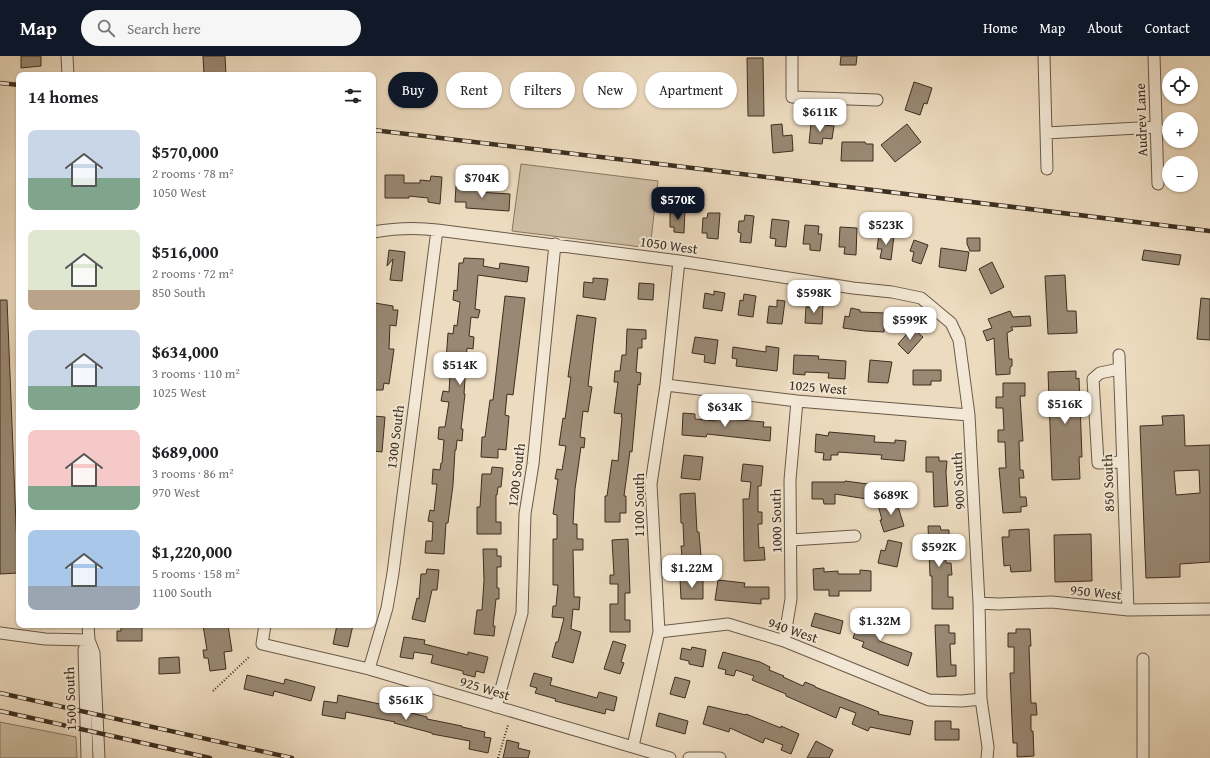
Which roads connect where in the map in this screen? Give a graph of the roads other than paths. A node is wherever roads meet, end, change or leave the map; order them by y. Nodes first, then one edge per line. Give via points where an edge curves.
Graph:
1 (67, 56) edge
2 (792, 56) edge
3 (1044, 56) edge
4 (1154, 56) edge
5 (68, 72) edge
6 (877, 100) dead end
7 (1157, 127) junction
8 (1046, 133) junction
9 (1047, 169) dead end
10 (1158, 184) dead end
11 (437, 230) junction
12 (376, 232) edge
13 (555, 244) junction
14 (679, 261) junction
15 (951, 323) joint
16 (1119, 355) dead end
17 (1120, 369) junction
18 (666, 385) junction
19 (797, 401) junction
20 (969, 415) junction
21 (1123, 462) junction
22 (855, 536) dead end
23 (791, 540) junction
24 (979, 603) junction
25 (1210, 609) edge
26 (1128, 610) junction
27 (88, 628) edge
28 (265, 628) edge
29 (659, 632) junction
30 (0, 633) edge
31 (89, 640) junction
32 (784, 641) junction
33 (1143, 659) dead end
34 (368, 669) junction
35 (981, 699) junction
36 (496, 707) junction
37 (628, 745) junction
38 (87, 758) edge
39 (99, 758) edge
40 (670, 758) edge
41 (689, 758) edge
42 (720, 758) edge
43 (987, 758) edge
44 (1143, 758) edge

1 - 5 street
2 - 6 street via 792,97
3 - 8 street
4 - 7 street, Audrev Lane
7 - 8 street
7 - 10 street, Audrev Lane
8 - 9 street
11 - 12 street, 1050 West via 415,227
11 - 13 street, 1050 West
11 - 34 street, 1300 South via 393,574 387,608
13 - 14 street, 1050 West
13 - 36 street, 1200 South via 533,464 525,514 522,613
14 - 15 street, 1050 West via 921,298
14 - 18 street, 1100 South
15 - 20 street, 900 South via 959,340
16 - 17 street, 850 South
17 - 21 street, 850 South
17 - 21 street via 1100,373 1093,379 1098,463
18 - 19 street, 1025 West
18 - 29 street, 1100 South via 651,484
19 - 20 street, 1025 West
19 - 23 street, 1000 South via 790,480
20 - 24 street, 900 South
21 - 26 street, 850 South
22 - 23 street
23 - 32 street, 1000 South via 791,599
24 - 26 street, 950 West via 1052,602
24 - 35 street, 900 South
25 - 26 street, 950 West
27 - 31 street, 1500 South
28 - 34 street, 925 West via 262,644
29 - 32 street, 940 West via 728,624
29 - 37 street, 1100 South
30 - 31 street via 45,639
31 - 38 street, 1500 South via 84,650
31 - 39 street, 1500 South via 94,653
32 - 35 street, 940 West via 928,700
33 - 44 street
34 - 36 street, 925 West
35 - 43 street, 900 South via 988,747
36 - 37 street, 925 West
37 - 40 street
41 - 42 street

